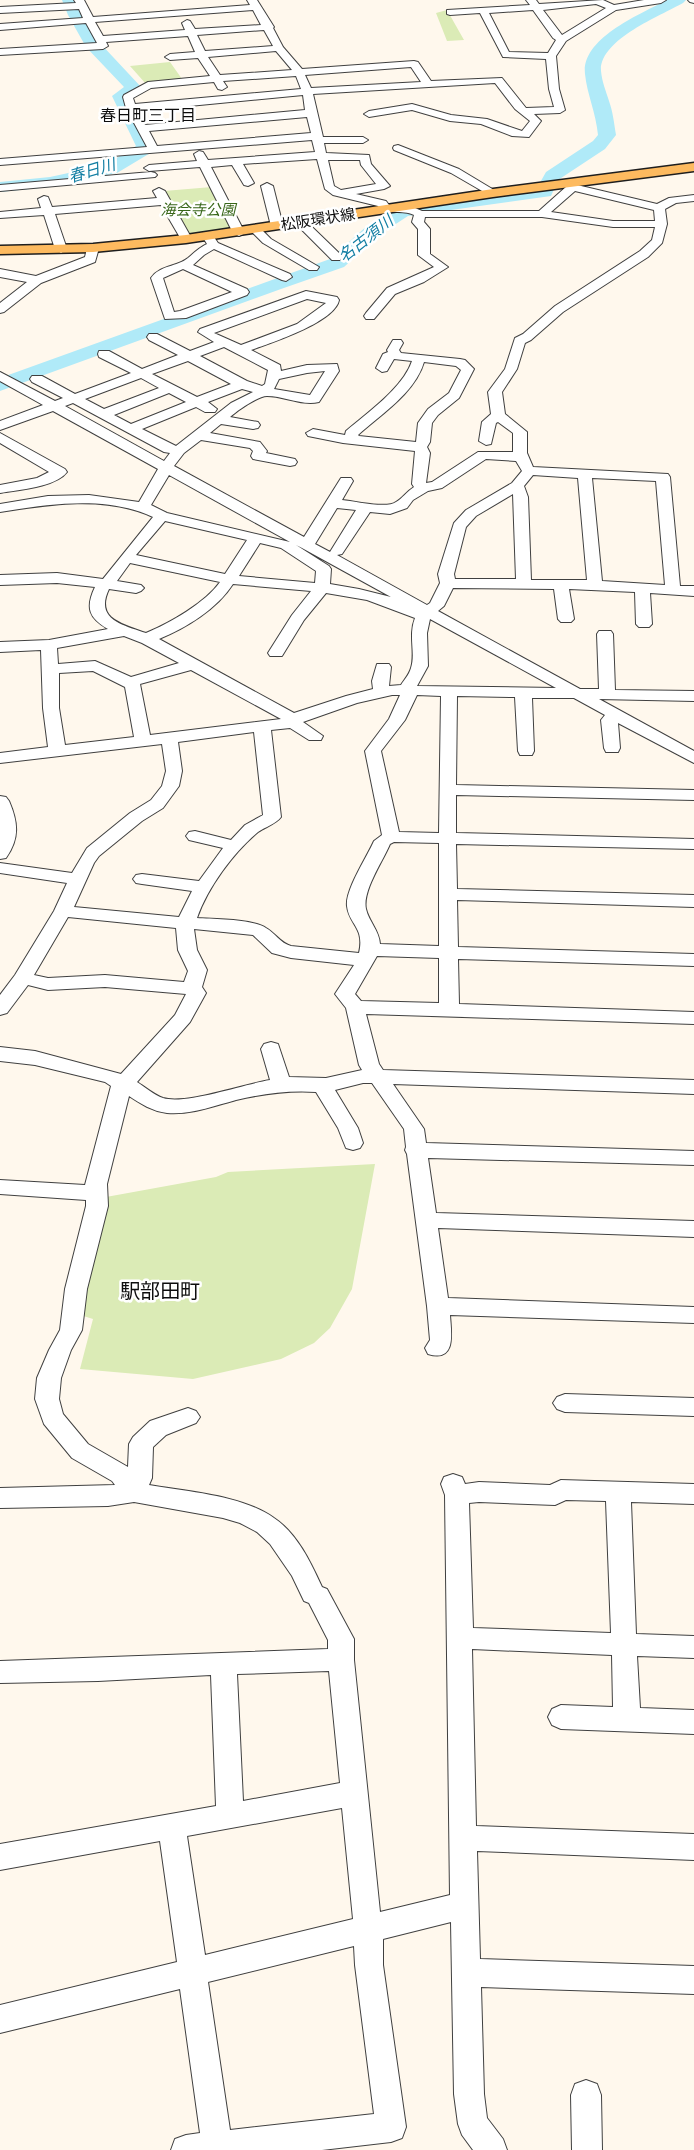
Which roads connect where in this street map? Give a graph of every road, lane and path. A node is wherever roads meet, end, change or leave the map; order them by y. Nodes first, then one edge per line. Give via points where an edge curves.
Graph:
1 (500, 0) edge
2 (660, 0) edge
3 (79, 3) edge
4 (255, 4) edge
5 (534, 4) edge
6 (613, 8) junction
7 (180, 9) junction
8 (505, 9) junction
9 (0, 10) edge
10 (483, 10) junction
11 (651, 10) dead end
12 (450, 12) dead end
13 (89, 20) junction
14 (0, 27) edge
15 (269, 27) junction
16 (192, 33) junction
17 (101, 39) junction
18 (562, 39) junction
19 (279, 48) junction
20 (0, 52) edge
21 (235, 52) junction
22 (201, 54) junction
23 (550, 56) junction
24 (170, 58) junction
25 (385, 66) junction
26 (356, 68) junction
27 (502, 68) junction
28 (330, 70) junction
29 (299, 72) junction
30 (216, 78) junction
31 (429, 84) junction
32 (400, 86) junction
33 (340, 90) junction
34 (308, 92) junction
35 (230, 99) junction
36 (375, 100) junction
37 (132, 108) junction
38 (524, 111) junction
39 (311, 113) junction
40 (369, 114) dead end
41 (143, 128) junction
42 (246, 130) junction
43 (319, 138) junction
44 (363, 140) dead end
45 (195, 146) junction
46 (398, 148) dead end
47 (140, 150) junction
48 (154, 150) junction
49 (268, 159) junction
50 (0, 162) edge
51 (236, 162) junction
52 (321, 162) junction
53 (204, 164) junction
54 (694, 167) edge
55 (275, 170) dead end
56 (34, 172) junction
57 (150, 172) junction
58 (259, 172) dead end
59 (210, 176) junction
60 (245, 178) junction
61 (568, 184) junction
62 (267, 186) dead end
63 (0, 188) edge
64 (336, 193) junction
65 (493, 193) junction
66 (694, 198) edge
67 (164, 201) junction
68 (386, 208) junction
69 (659, 208) junction
70 (48, 211) junction
71 (420, 214) junction
72 (542, 214) junction
73 (0, 215) edge
74 (303, 222) junction
75 (661, 224) junction
76 (277, 226) junction
77 (256, 230) junction
78 (239, 232) junction
79 (186, 239) junction
80 (211, 241) junction
81 (93, 248) junction
82 (0, 250) edge
83 (61, 250) junction
84 (336, 257) dead end
85 (184, 265) junction
86 (313, 267) dead end
87 (0, 273) edge
88 (286, 278) dead end
89 (38, 280) junction
90 (0, 309) edge
91 (370, 316) dead end
92 (184, 323) dead end
93 (204, 332) junction
94 (153, 337) dead end
95 (224, 343) junction
96 (242, 350) junction
97 (104, 354) dead end
98 (190, 355) junction
99 (419, 358) junction
100 (382, 368) dead end
101 (142, 374) junction
102 (275, 376) junction
103 (37, 379) dead end
104 (5, 380) edge
105 (242, 384) junction
106 (171, 388) junction
107 (266, 390) junction
108 (75, 398) junction
109 (54, 406) junction
110 (204, 406) junction
111 (104, 414) junction
112 (498, 415) junction
113 (220, 420) junction
114 (253, 425) dead end
115 (0, 426) edge
116 (132, 428) junction
117 (312, 433) dead end
118 (198, 435) junction
119 (0, 437) edge
120 (353, 438) junction
121 (486, 441) dead end
122 (420, 447) junction
123 (21, 450) junction
124 (179, 450) junction
125 (7, 455) dead end
126 (520, 457) junction
127 (290, 462) dead end
128 (166, 468) junction
129 (528, 471) junction
130 (585, 474) junction
131 (346, 482) dead end
132 (517, 486) junction
133 (423, 488) junction
134 (0, 489) edge
135 (333, 503) junction
136 (143, 507) junction
137 (0, 508) edge
138 (366, 508) junction
139 (162, 516) junction
140 (256, 538) junction
141 (307, 545) junction
142 (337, 551) dead end
143 (127, 558) junction
144 (228, 579) junction
145 (0, 580) edge
146 (448, 583) junction
147 (524, 583) junction
148 (106, 584) junction
149 (561, 585) junction
150 (595, 585) junction
151 (136, 588) dead end
152 (322, 588) junction
153 (642, 589) junction
154 (674, 590) junction
155 (694, 591) edge
156 (426, 611) junction
157 (566, 619) dead end
158 (644, 624) dead end
159 (124, 630) junction
160 (605, 634) dead end
161 (146, 639) junction
162 (49, 645) junction
163 (0, 647) edge
164 (276, 653) dead end
165 (192, 665) junction
166 (383, 667) dead end
167 (51, 669) junction
168 (129, 682) junction
169 (410, 690) junction
170 (448, 692) junction
171 (382, 693) junction
172 (522, 693) junction
173 (607, 693) junction
174 (577, 695) junction
175 (694, 696) edge
176 (615, 715) junction
177 (291, 723) junction
178 (262, 726) junction
179 (315, 736) dead end
180 (169, 737) junction
181 (143, 740) junction
182 (612, 748) dead end
183 (57, 750) junction
184 (526, 751) dead end
185 (0, 758) edge
186 (694, 758) edge
187 (447, 790) junction
188 (694, 795) edge
189 (1, 805) edge
190 (195, 836) dead end
191 (391, 837) junction
192 (448, 838) junction
193 (694, 844) edge
194 (235, 846) junction
195 (0, 854) edge
196 (0, 868) edge
197 (77, 879) junction
198 (142, 879) dead end
199 (203, 887) junction
200 (448, 894) junction
201 (694, 900) edge
202 (63, 911) junction
203 (186, 922) junction
204 (448, 952) junction
205 (368, 955) junction
206 (694, 960) edge
207 (23, 978) junction
208 (192, 987) junction
209 (355, 1007) junction
210 (0, 1009) edge
211 (449, 1010) junction
212 (694, 1018) edge
213 (271, 1049) dead end
214 (0, 1054) edge
215 (378, 1078) junction
216 (122, 1083) junction
217 (282, 1085) junction
218 (322, 1085) junction
219 (694, 1087) edge
220 (353, 1143) dead end
221 (415, 1150) junction
222 (694, 1158) edge
223 (0, 1187) edge
224 (96, 1193) junction
225 (426, 1220) junction
226 (694, 1229) edge
227 (438, 1306) junction
228 (694, 1315) edge
229 (436, 1348) dead end
230 (565, 1403) dead end
231 (694, 1407) edge
232 (188, 1416) dead end
233 (618, 1491) junction
234 (134, 1492) junction
235 (694, 1494) edge
236 (0, 1498) edge
237 (460, 1638) junction
238 (624, 1644) junction
239 (694, 1647) edge
240 (341, 1660) junction
241 (224, 1663) junction
242 (0, 1672) edge
243 (561, 1717) dead end
244 (627, 1719) junction
245 (694, 1722) edge
246 (355, 1793) junction
247 (230, 1815) junction
248 (172, 1826) junction
249 (464, 1838) junction
250 (694, 1847) edge
251 (0, 1857) edge
252 (466, 1905) junction
253 (368, 1929) junction
254 (192, 1972) junction
255 (466, 1972) junction
256 (694, 1980) edge
257 (0, 2019) edge
258 (586, 2095) dead end
259 (217, 2146) junction
260 (186, 2150) edge
261 (492, 2150) edge
262 (586, 2150) edge

1 - 8 street
2 - 6 street
2 - 11 street via 663,2
3 - 9 street
3 - 13 street
4 - 7 street
4 - 15 street
5 - 6 street via 597,1
5 - 8 street
5 - 18 street via 556,36
6 - 18 street
7 - 13 street
7 - 16 street
8 - 10 street
10 - 12 street
10 - 27 street
13 - 14 street
13 - 17 street
15 - 19 street
15 - 21 street
16 - 21 street
16 - 22 street
16 - 24 street
17 - 20 street via 103,46
17 - 24 street
18 - 23 street
19 - 21 street
19 - 29 street
21 - 22 street
21 - 29 street
21 - 30 street
22 - 24 street
22 - 30 street
23 - 27 street
23 - 38 street via 560,110
24 - 30 street
24 - 37 street via 148,85 128,97
25 - 26 street
25 - 31 street via 414,64
25 - 32 street
26 - 28 street
26 - 36 street
27 - 31 street
27 - 38 street via 519,107
28 - 29 street
28 - 33 street
29 - 34 street
30 - 35 street
31 - 32 street
32 - 36 street
33 - 34 street
33 - 36 street
34 - 35 street
34 - 39 street
35 - 37 street
35 - 42 street
36 - 38 street via 412,106 450,118 483,121 525,135 536,121
36 - 40 street
37 - 41 street
39 - 42 street
39 - 43 street
41 - 42 street
41 - 48 street
42 - 43 street
42 - 45 street
43 - 44 street
43 - 52 street
45 - 48 street
45 - 53 street
46 - 65 street via 455,171
47 - 48 street
47 - 56 street
47 - 57 street
49 - 51 street
49 - 52 street
49 - 55 street
50 - 56 street
51 - 53 street
51 - 60 street
52 - 64 street via 329,187
52 - 64 street via 365,157 366,165 384,186
53 - 57 street
53 - 59 street
54 - 61 main road, 松阪環状線
56 - 57 street
56 - 63 street
56 - 70 street
57 - 67 street
58 - 60 street
59 - 60 street
59 - 78 street
61 - 65 main road, 松阪環状線
61 - 69 street
61 - 72 street
62 - 76 street
64 - 68 street via 382,204
65 - 68 main road, 松阪環状線
66 - 69 street via 673,200
67 - 70 street
67 - 79 street
68 - 71 street via 408,208
68 - 74 main road, 松阪環状線
69 - 75 street
70 - 73 street
70 - 83 street
71 - 72 street
71 - 91 street via 418,222 424,229 424,255 442,266 391,291
72 - 75 street via 612,224
74 - 76 main road, 松阪環状線
74 - 84 street
75 - 112 street via 658,241 644,254 559,309 527,337 518,340 511,369 495,392
76 - 77 main road, 松阪環状線
77 - 78 main road, 松阪環状線
77 - 86 street via 267,241
78 - 80 main road, 松阪環状線
79 - 80 main road, 松阪環状線
79 - 81 main road, 松阪環状線
80 - 85 street
80 - 88 street
81 - 83 main road, 松阪環状線
81 - 89 street via 91,259
82 - 83 main road, 松阪環状線
85 - 85 street via 161,273 157,278 169,316 243,292
87 - 89 street
89 - 90 street
92 - 93 street
93 - 95 street
93 - 96 street via 306,295 333,300 332,305 301,327
94 - 98 street
95 - 96 street
95 - 98 street
96 - 102 street via 275,368
97 - 101 street
98 - 101 street
98 - 105 street
99 - 100 street via 397,356 396,348
99 - 120 street via 407,382 351,434
99 - 122 street via 460,363 468,369 454,395 425,423
101 - 106 street
101 - 108 street
102 - 107 street
102 - 107 street via 332,368 314,399
103 - 108 street
104 - 109 street
105 - 107 street
105 - 110 street
106 - 110 street
106 - 111 street
107 - 113 street via 236,406
108 - 109 street
108 - 111 street
109 - 115 street
109 - 128 street
110 - 116 street
111 - 116 street
112 - 121 street via 489,422
112 - 126 street via 520,432
113 - 114 street
113 - 118 street
116 - 124 street via 170,449
117 - 120 street
118 - 124 street
118 - 127 street via 255,445 260,451 258,456
119 - 123 street
120 - 122 street
122 - 133 street via 423,453 419,484
123 - 125 street
123 - 134 street via 60,472 41,481
124 - 128 street
126 - 129 street
126 - 133 street via 483,455 437,485
128 - 136 street
128 - 141 street
129 - 130 street
129 - 132 street
130 - 150 street
130 - 154 street via 663,478
131 - 135 street
132 - 146 street via 471,513 459,526 446,574
132 - 147 street via 521,497
133 - 138 street via 390,510
135 - 138 street
135 - 141 street
136 - 137 street via 89,499 48,500
136 - 139 street
138 - 142 street
139 - 140 street
139 - 143 street
140 - 144 street
140 - 152 street via 286,545 324,569
141 - 156 street
143 - 144 street
143 - 148 street
144 - 152 street
144 - 161 street via 219,594 172,628
145 - 148 street via 57,578
146 - 147 street
146 - 156 street via 436,606
147 - 149 street
148 - 151 street
148 - 159 street via 96,604 98,613
149 - 150 street
149 - 157 street
150 - 153 street
152 - 156 street via 381,598 418,614
152 - 164 street via 297,618
153 - 154 street
153 - 158 street
154 - 155 street
156 - 169 street via 418,638 422,656 418,674 409,685
156 - 174 street
159 - 161 street
159 - 162 street
160 - 173 street
161 - 165 street
162 - 163 street
162 - 167 street
165 - 168 street
165 - 177 street via 264,701 288,716
166 - 171 street
167 - 168 street via 95,666
167 - 183 street via 50,708
168 - 181 street via 133,686
169 - 170 street
169 - 171 street
169 - 191 street via 405,708 373,751
170 - 172 street
170 - 187 street
171 - 177 street via 352,699
172 - 174 street
172 - 184 street via 526,701
173 - 174 street
173 - 175 street via 621,696
174 - 176 street
176 - 182 street via 609,720
176 - 186 street
177 - 178 street
177 - 179 street via 302,726
178 - 180 street
178 - 194 street via 272,817 260,822
180 - 181 street
180 - 197 street via 174,771 170,786 157,804 93,852
181 - 183 street
183 - 185 street
187 - 188 street
187 - 192 street
189 - 195 street via 10,829
190 - 194 street
191 - 192 street
191 - 205 street via 383,841 358,890 358,916 372,940
192 - 193 street
192 - 200 street
194 - 199 street
196 - 197 street
197 - 202 street
198 - 199 street
199 - 203 street
200 - 201 street
200 - 204 street
202 - 203 street
202 - 207 street
203 - 205 street via 259,931 279,949 291,952
203 - 208 street via 184,929 192,964 198,970
204 - 205 street
204 - 206 street
204 - 211 street
205 - 209 street via 345,994
207 - 208 street via 48,984 105,982
207 - 210 street
208 - 216 street via 196,993 183,1018
209 - 211 street
209 - 215 street via 365,1056
211 - 212 street
213 - 217 street
214 - 216 street via 35,1058 111,1077
215 - 218 street via 363,1076
215 - 219 street
215 - 221 street via 411,1122
216 - 217 street via 165,1105 213,1101
216 - 224 street
217 - 218 street
218 - 220 street via 348,1128
221 - 222 street
221 - 225 street
223 - 224 street
224 - 234 street via 97,1206 76,1289 71,1330 49,1378 46,1399 52,1418 80,1450 120,1474
225 - 226 street
225 - 227 street
227 - 228 street
227 - 229 street via 441,1342
230 - 231 street
232 - 234 street via 158,1428 141,1444 140,1478
233 - 235 street
233 - 237 street via 561,1490 555,1495 455,1490
233 - 238 street
234 - 236 street via 108,1496
234 - 240 street via 223,1508 266,1525 292,1554 313,1594 318,1596 341,1639
237 - 238 street
237 - 249 street via 458,1666
238 - 239 street
238 - 244 street
240 - 241 street
240 - 246 street
241 - 242 street
241 - 247 street
243 - 244 street
244 - 245 street
246 - 247 street
246 - 253 street
247 - 248 street
248 - 251 street
248 - 254 street
249 - 250 street
249 - 252 street
252 - 253 street
252 - 255 street
253 - 254 street
253 - 259 street via 369,1965 391,2128
254 - 257 street
254 - 259 street
255 - 256 street
255 - 261 street via 469,2094 473,2124
258 - 262 street
259 - 260 street

